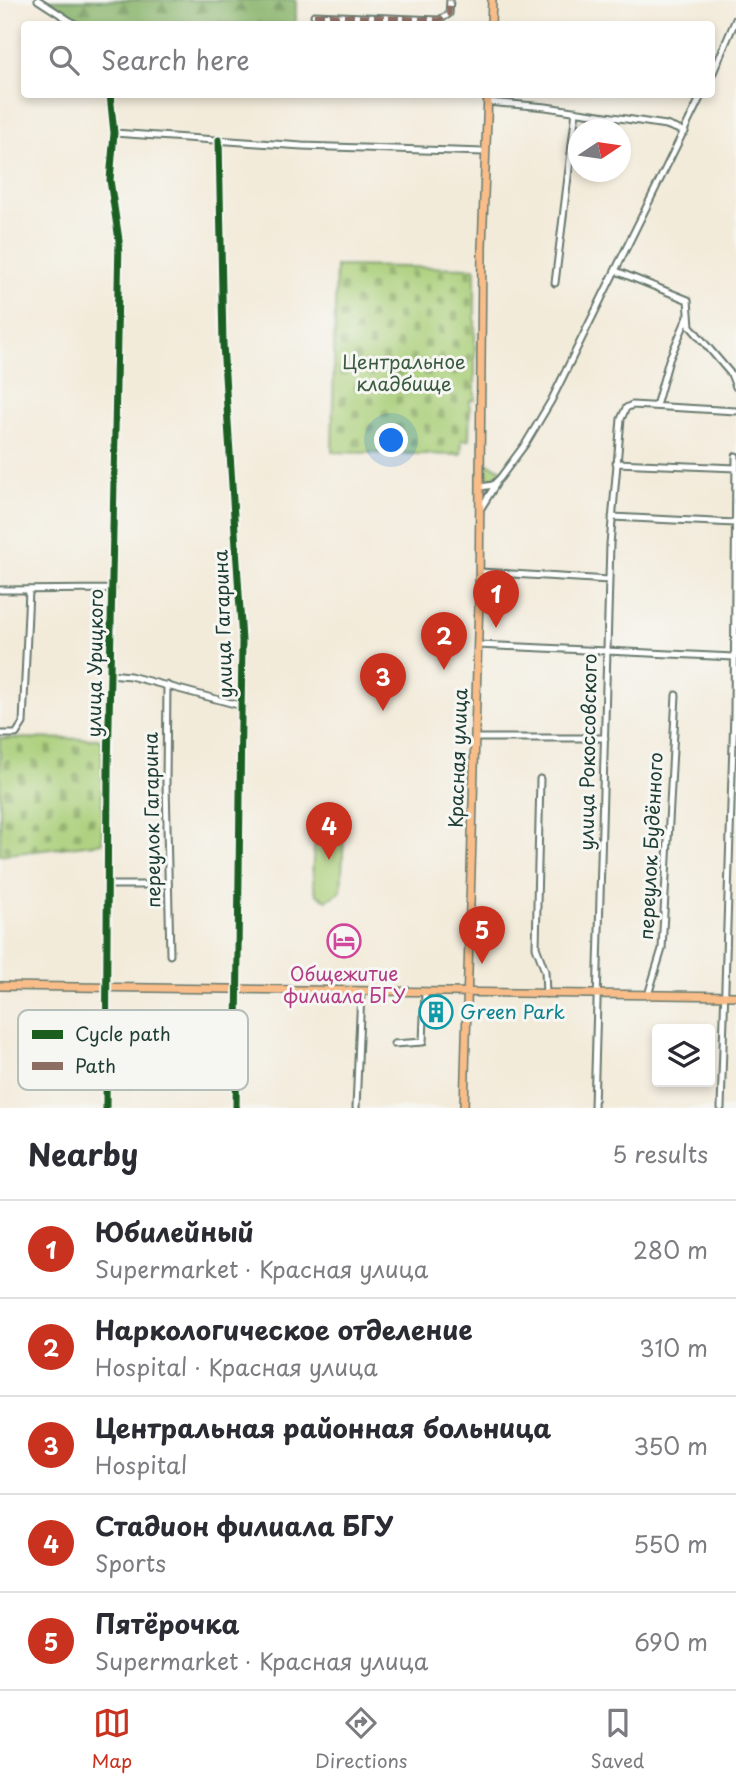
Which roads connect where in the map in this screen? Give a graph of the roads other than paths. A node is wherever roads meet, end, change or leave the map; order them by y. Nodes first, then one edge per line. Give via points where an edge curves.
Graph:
1 (38, 0) edge
2 (450, 0) edge
3 (492, 0) edge
4 (314, 15) dead end
5 (736, 19) edge
6 (70, 21) edge
7 (491, 21) edge
8 (715, 60) edge
9 (110, 98) edge
10 (488, 98) edge
11 (700, 98) edge
12 (576, 111) junction
13 (685, 132) junction
14 (114, 133) junction
15 (219, 140) junction
16 (484, 152) junction
17 (616, 271) junction
18 (555, 283) dead end
19 (689, 313) junction
20 (736, 387) edge
21 (656, 405) junction
22 (736, 411) edge
23 (736, 456) edge
24 (616, 463) junction
25 (736, 468) edge
26 (500, 478) junction
27 (481, 487) junction
28 (481, 508) junction
29 (612, 517) junction
30 (735, 523) edge
31 (480, 572) junction
32 (609, 580) junction
33 (735, 581) edge
34 (113, 589) junction
35 (0, 590) edge
36 (29, 590) junction
37 (478, 645) junction
38 (735, 646) edge
39 (607, 650) junction
40 (734, 657) junction
41 (110, 674) junction
42 (167, 685) junction
43 (676, 695) dead end
44 (242, 706) junction
45 (0, 734) edge
46 (475, 738) junction
47 (605, 738) junction
48 (540, 779) dead end
49 (729, 872) junction
50 (736, 872) edge
51 (108, 885) junction
52 (168, 885) junction
53 (170, 955) dead end
54 (0, 986) edge
55 (108, 989) junction
56 (236, 991) junction
57 (361, 992) junction
58 (425, 993) junction
59 (467, 993) junction
60 (546, 994) junction
61 (597, 994) junction
62 (648, 995) junction
63 (725, 996) junction
64 (736, 996) edge
65 (108, 1010) edge
66 (236, 1010) edge
67 (394, 1044) dead end
68 (106, 1090) edge
69 (236, 1090) edge
70 (106, 1108) edge
71 (236, 1108) edge
72 (356, 1108) edge
73 (464, 1108) edge
74 (594, 1108) edge
75 (721, 1108) edge

1 - 6 street
2 - 4 street via 449,15 439,20
3 - 7 main road
5 - 8 street
9 - 14 street, улица Урицкого
10 - 12 street
10 - 16 main road, Красная улица
11 - 13 street
12 - 13 street
12 - 18 street
13 - 17 street
14 - 15 street
14 - 34 street, улица Урицкого via 110,180 119,240
15 - 16 street
15 - 44 street, улица Гагарина via 223,344 241,601
16 - 27 main road, Красная улица
17 - 19 street via 686,298
17 - 26 street via 537,427
19 - 20 street via 692,329 731,374
19 - 21 street
21 - 22 street
21 - 24 street, улица Рокоссовского via 627,407
23 - 25 street
24 - 25 street
24 - 29 street, улица Рокоссовского
25 - 30 street
26 - 27 street
26 - 28 street
27 - 28 main road, Красная улица
28 - 31 main road, Красная улица
29 - 30 street
29 - 32 street, улица Рокоссовского
30 - 33 street
31 - 32 street
31 - 37 main road, Красная улица
32 - 39 street, улица Рокоссовского
33 - 38 street
34 - 36 street
34 - 41 street, улица Урицкого
35 - 36 street
36 - 45 street via 23,723 16,734
37 - 39 street
37 - 46 main road, Красная улица
38 - 40 street
39 - 40 street
39 - 47 street, улица Рокоссовского
40 - 49 street
41 - 42 street
41 - 51 street, улица Урицкого
42 - 44 street
42 - 52 street, переулок Гагарина
43 - 62 street, переулок Будённого via 662,955
44 - 56 street, улица Гагарина
46 - 47 street
46 - 59 main road, Красная улица
47 - 61 street, улица Рокоссовского
48 - 60 street via 536,947 545,971
49 - 50 street
49 - 63 street
51 - 52 street
51 - 55 street, улица Урицкого
52 - 53 street, переулок Гагарина
54 - 55 main road
55 - 56 main road
55 - 65 street, улица Урицкого
56 - 57 main road
56 - 66 street, улица Гагарина
57 - 58 main road
57 - 72 street
58 - 59 main road
58 - 67 street via 423,1042
59 - 60 main road
59 - 73 main road, Красная улица
60 - 61 main road
61 - 62 main road
61 - 74 street, улица Рокоссовского
62 - 63 main road
63 - 64 main road
63 - 75 street
68 - 70 street, улица Урицкого
69 - 71 street, улица Гагарина

